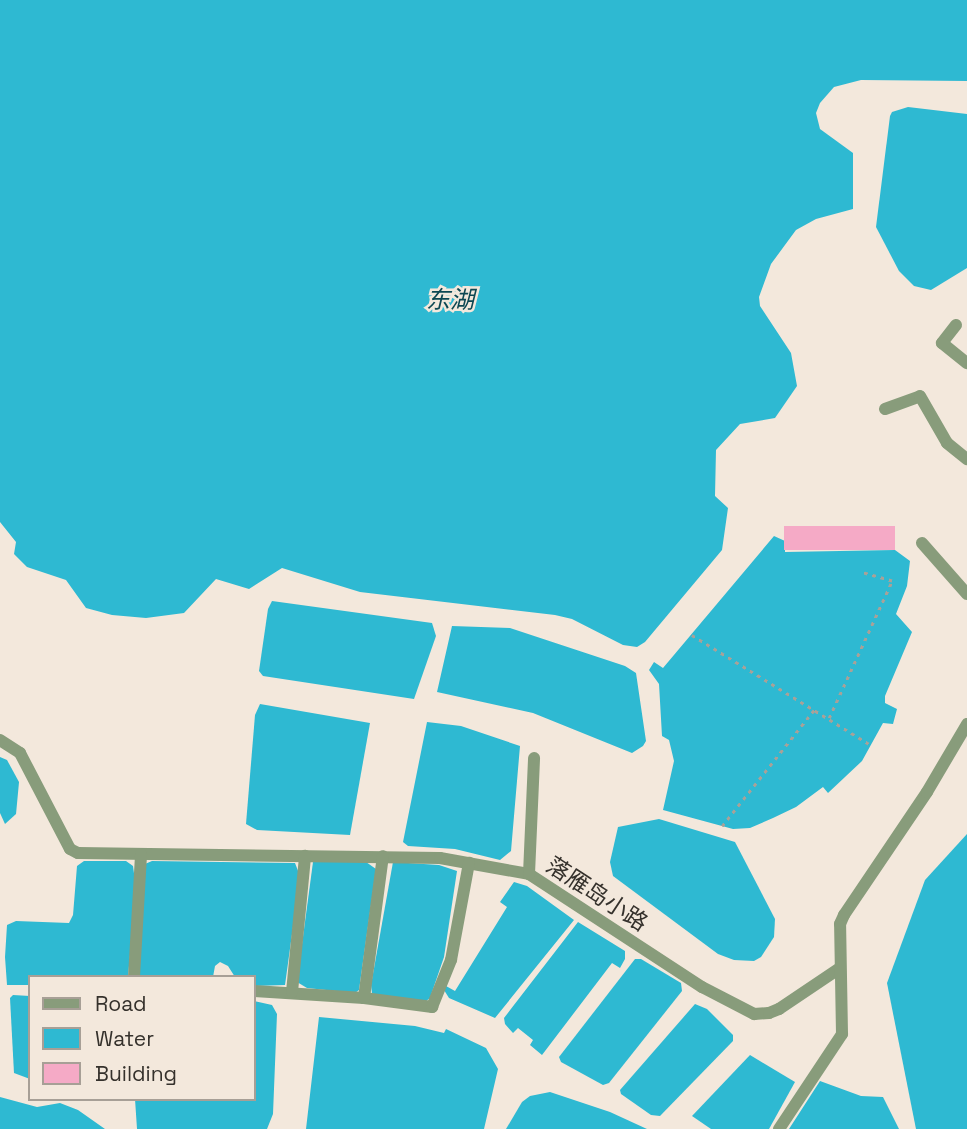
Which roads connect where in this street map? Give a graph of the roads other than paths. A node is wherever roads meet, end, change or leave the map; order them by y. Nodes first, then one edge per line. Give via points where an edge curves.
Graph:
1 (956, 325) dead end
2 (967, 363) edge
3 (886, 409) dead end
4 (967, 459) edge
5 (922, 543) dead end
6 (967, 594) edge
7 (967, 724) edge
8 (0, 740) edge
9 (534, 758) dead end
10 (141, 854) junction
11 (305, 856) junction
12 (383, 856) junction
13 (469, 863) junction
14 (529, 874) junction
15 (840, 968) junction
16 (134, 975) edge
17 (256, 991) edge
18 (292, 992) junction
19 (364, 998) junction
20 (779, 1129) edge

1 - 2 street via 942,343
3 - 4 street via 920,396 947,443
5 - 6 street
7 - 15 street via 848,905 841,925
8 - 10 street, 落雁岛小路 via 24,760 70,849
9 - 14 street
10 - 11 street, 落雁岛小路
10 - 16 street
11 - 12 street, 落雁岛小路
11 - 18 street
12 - 13 street, 落雁岛小路
12 - 19 street
13 - 14 street, 落雁岛小路
13 - 19 street via 451,960 432,1007
14 - 15 street, 落雁岛小路 via 702,987 754,1014 779,1009
15 - 20 street via 842,1034
17 - 18 street
18 - 19 street

